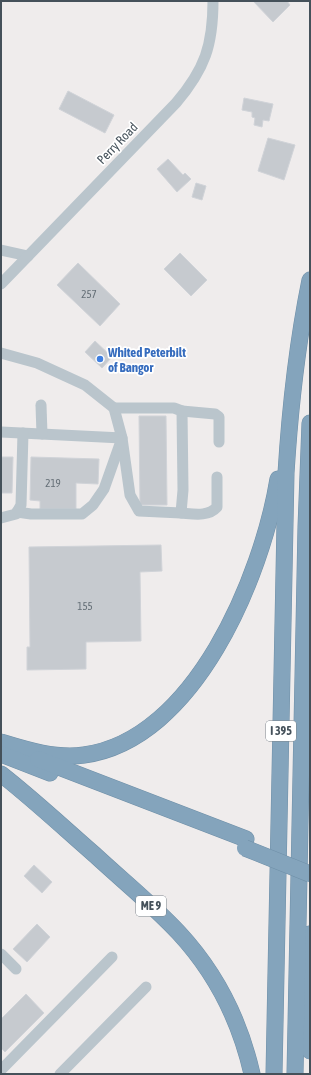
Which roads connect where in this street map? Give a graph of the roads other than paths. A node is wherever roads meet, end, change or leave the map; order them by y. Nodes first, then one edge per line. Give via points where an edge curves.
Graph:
1 (213, 1) edge
2 (1, 250) edge
3 (28, 256) junction
4 (310, 280) edge
5 (1, 284) edge
6 (1, 352) edge
7 (292, 389) junction
8 (41, 405) dead end
9 (114, 408) junction
10 (182, 411) junction
11 (310, 423) edge
12 (1, 432) edge
13 (23, 433) junction
14 (42, 434) junction
15 (122, 438) junction
16 (219, 442) dead end
17 (217, 477) dead end
18 (17, 512) junction
19 (181, 513) junction
20 (1, 518) edge
21 (1, 742) edge
22 (1, 754) edge
23 (1, 774) edge
24 (301, 776) junction
25 (246, 844) junction
26 (310, 864) edge
27 (310, 874) edge
28 (1, 954) edge
29 (112, 957) dead end
30 (16, 969) dead end
31 (146, 986) dead end
32 (310, 1051) edge
33 (1, 1070) edge
34 (60, 1074) edge
35 (252, 1074) edge
36 (274, 1074) edge
37 (295, 1074) edge

1 - 3 street, Perry Road via 208,50 199,72 189,87
2 - 3 street
3 - 5 street, Perry Road
4 - 7 highway, I 395
6 - 9 street via 36,363 85,385
7 - 21 highway via 274,502 258,559 229,626 185,692 143,731 102,751 82,756 60,756
7 - 36 highway, I 395 via 285,501
8 - 14 street
9 - 10 street via 174,408
9 - 15 street
10 - 16 street via 215,414 219,417
10 - 19 street
11 - 24 highway, I 395
12 - 13 street
13 - 14 street
13 - 18 street via 21,506
14 - 15 street
15 - 18 street via 104,489 93,505 82,514
15 - 19 street via 130,495 139,511
17 - 19 street via 217,507 213,512
18 - 20 street
21 - 25 highway
22 - 25 highway
23 - 35 highway, ME 9 via 151,906 189,944 228,1003
24 - 32 highway via 308,860
24 - 37 highway, I 395
25 - 26 highway
25 - 27 highway, bridge
28 - 30 street
29 - 33 street
31 - 34 street

